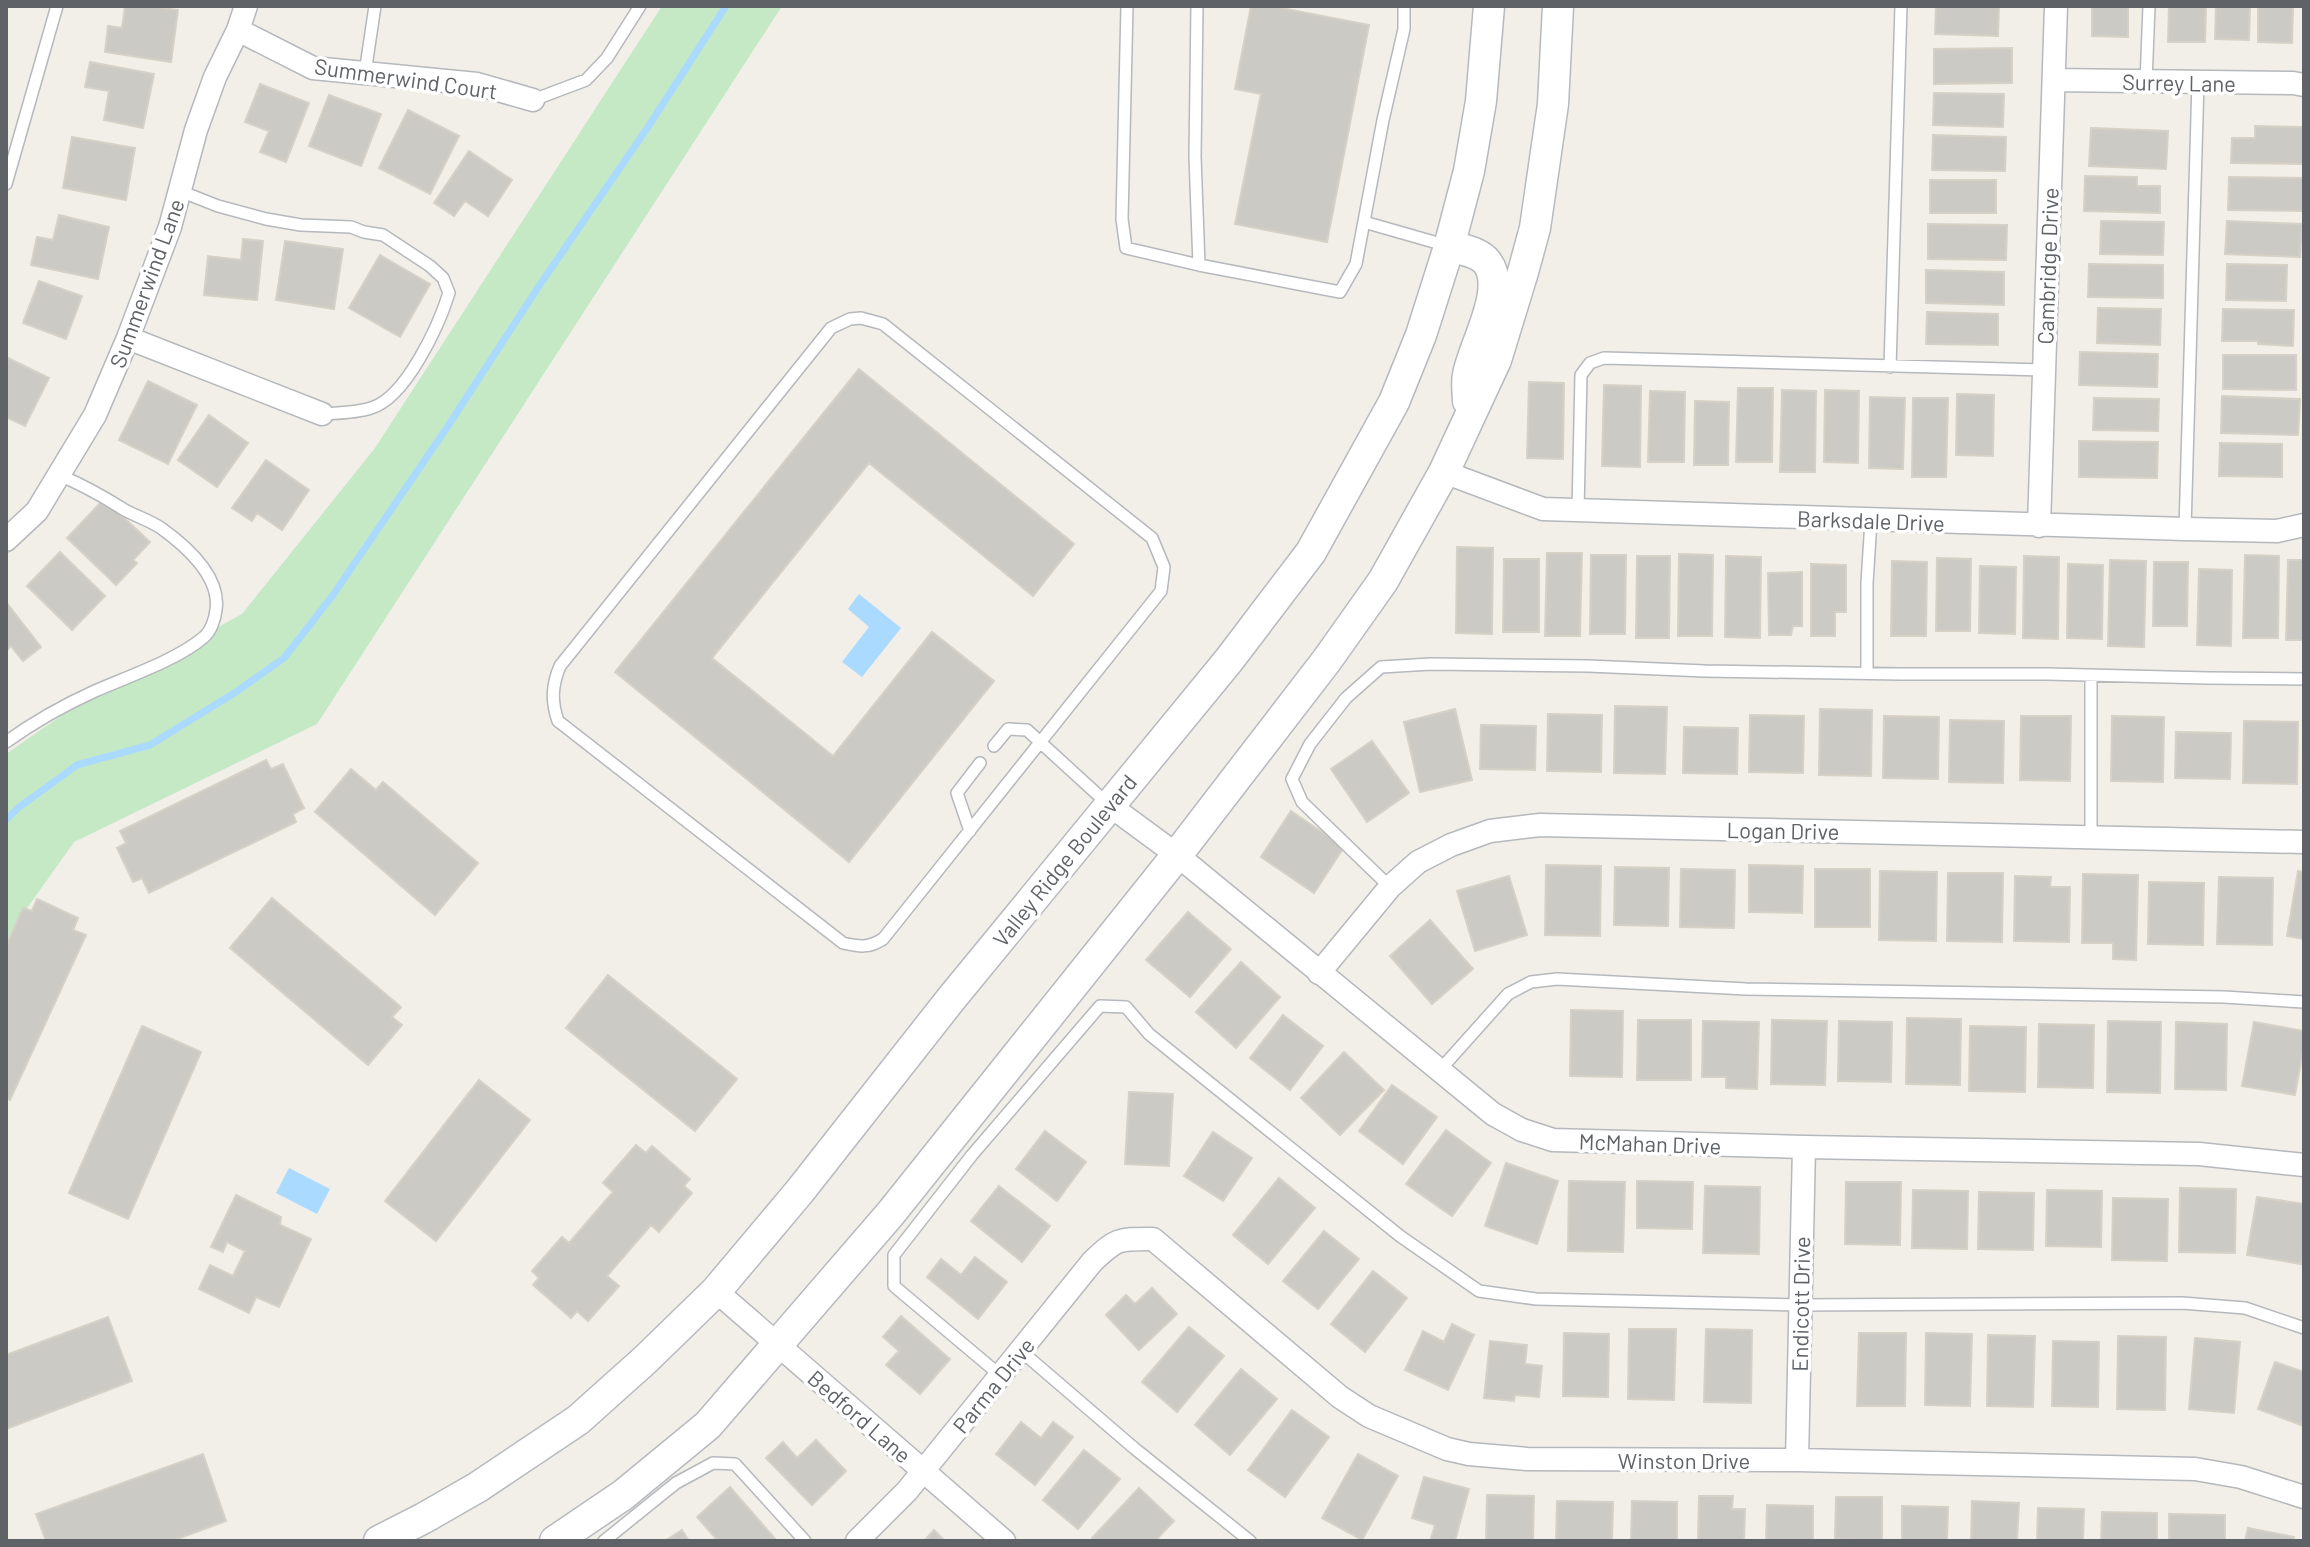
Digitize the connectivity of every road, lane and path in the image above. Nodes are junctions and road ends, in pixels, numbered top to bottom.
1 (57, 6) edge
2 (246, 6) edge
3 (375, 6) edge
4 (640, 6) edge
5 (1127, 6) edge
6 (1197, 6) edge
7 (1404, 6) edge
8 (1489, 6) edge
9 (1558, 6) edge
10 (1901, 6) edge
11 (2056, 6) edge
12 (2149, 6) edge
13 (238, 30) junction
14 (365, 73) junction
15 (2054, 80) junction
16 (2146, 82) junction
17 (2198, 82) junction
18 (2304, 85) edge
19 (533, 100) joint
20 (6, 184) edge
21 (180, 191) junction
22 (1364, 222) junction
23 (1449, 247) junction
24 (1199, 265) junction
25 (128, 338) junction
26 (1890, 367) junction
27 (2044, 370) junction
28 (322, 414) joint
29 (1469, 419) junction
30 (1444, 472) junction
31 (59, 475) junction
32 (1578, 510) junction
33 (1871, 521) junction
34 (2304, 525) edge
35 (2039, 526) junction
36 (2185, 529) junction
37 (6, 540) edge
38 (1867, 673) junction
39 (2091, 675) junction
40 (2304, 679) edge
41 (6, 742) edge
42 (1041, 742) junction
43 (994, 746) dead end
44 (980, 763) dead end
45 (1109, 805) junction
46 (970, 831) junction
47 (2091, 837) junction
48 (2304, 842) edge
49 (1177, 855) junction
50 (1390, 887) junction
51 (1319, 973) junction
52 (2304, 1002) edge
53 (1439, 1071) junction
54 (1804, 1147) junction
55 (2304, 1165) edge
56 (1132, 1239) joint
57 (716, 1291) junction
58 (1800, 1305) junction
59 (2304, 1328) edge
60 (778, 1345) junction
61 (1021, 1351) junction
62 (1001, 1376) junction
63 (1797, 1460) junction
64 (924, 1471) junction
65 (2304, 1497) edge
66 (379, 1541) edge
67 (555, 1541) edge
68 (604, 1541) edge
69 (805, 1541) edge
70 (857, 1541) edge
71 (1004, 1541) edge
72 (1250, 1541) edge

1 - 20 lane
2 - 13 street, Summerwind Lane
3 - 14 lane
4 - 19 lane
5 - 24 lane
6 - 24 lane
7 - 22 lane
8 - 23 main road, Valley Ridge Boulevard
9 - 29 main road
10 - 26 lane
11 - 15 street, Cambridge Drive
12 - 16 lane
13 - 14 street, Summerwind Court
13 - 21 street, Summerwind Lane
14 - 19 street, Summerwind Court
15 - 16 street, Surrey Lane
15 - 27 street, Cambridge Drive
16 - 17 street, Surrey Lane
17 - 18 street, Surrey Lane
17 - 36 lane
21 - 25 street, Summerwind Lane
21 - 28 lane
22 - 23 lane
22 - 24 lane
23 - 29 main road
23 - 45 main road, Valley Ridge Boulevard
25 - 28 street
25 - 31 street, Summerwind Lane
26 - 27 lane
26 - 32 lane
27 - 35 street, Cambridge Drive
29 - 30 main road
30 - 32 street, Barksdale Drive
30 - 49 main road
31 - 37 street, Summerwind Lane
31 - 41 lane
32 - 33 street, Barksdale Drive
33 - 35 street, Barksdale Drive
33 - 38 lane
34 - 36 street, Barksdale Drive
35 - 36 street, Barksdale Drive
38 - 39 lane
38 - 50 lane
39 - 40 lane
39 - 47 lane
42 - 43 lane
42 - 45 lane
42 - 46 lane
42 - 46 lane
44 - 46 lane
45 - 49 street, McMahan Drive
45 - 57 main road, Valley Ridge Boulevard
47 - 48 street, Logan Drive
47 - 50 street, Logan Drive
49 - 51 street, McMahan Drive
49 - 60 main road
50 - 51 street, Logan Drive
51 - 53 street, McMahan Drive
52 - 53 lane
53 - 54 street, McMahan Drive
54 - 55 street, McMahan Drive
54 - 58 street, Endicott Drive
56 - 61 street, Parma Drive
56 - 63 street, Winston Drive
57 - 60 street, Bedford Lane
57 - 66 main road, Valley Ridge Boulevard
58 - 59 lane
58 - 62 lane
58 - 63 street, Endicott Drive
60 - 64 street, Bedford Lane
60 - 67 main road
61 - 62 street, Parma Drive
61 - 72 lane
62 - 64 street, Parma Drive
63 - 65 street, Winston Drive
64 - 70 street, Parma Drive
64 - 71 street, Bedford Lane
68 - 69 lane

